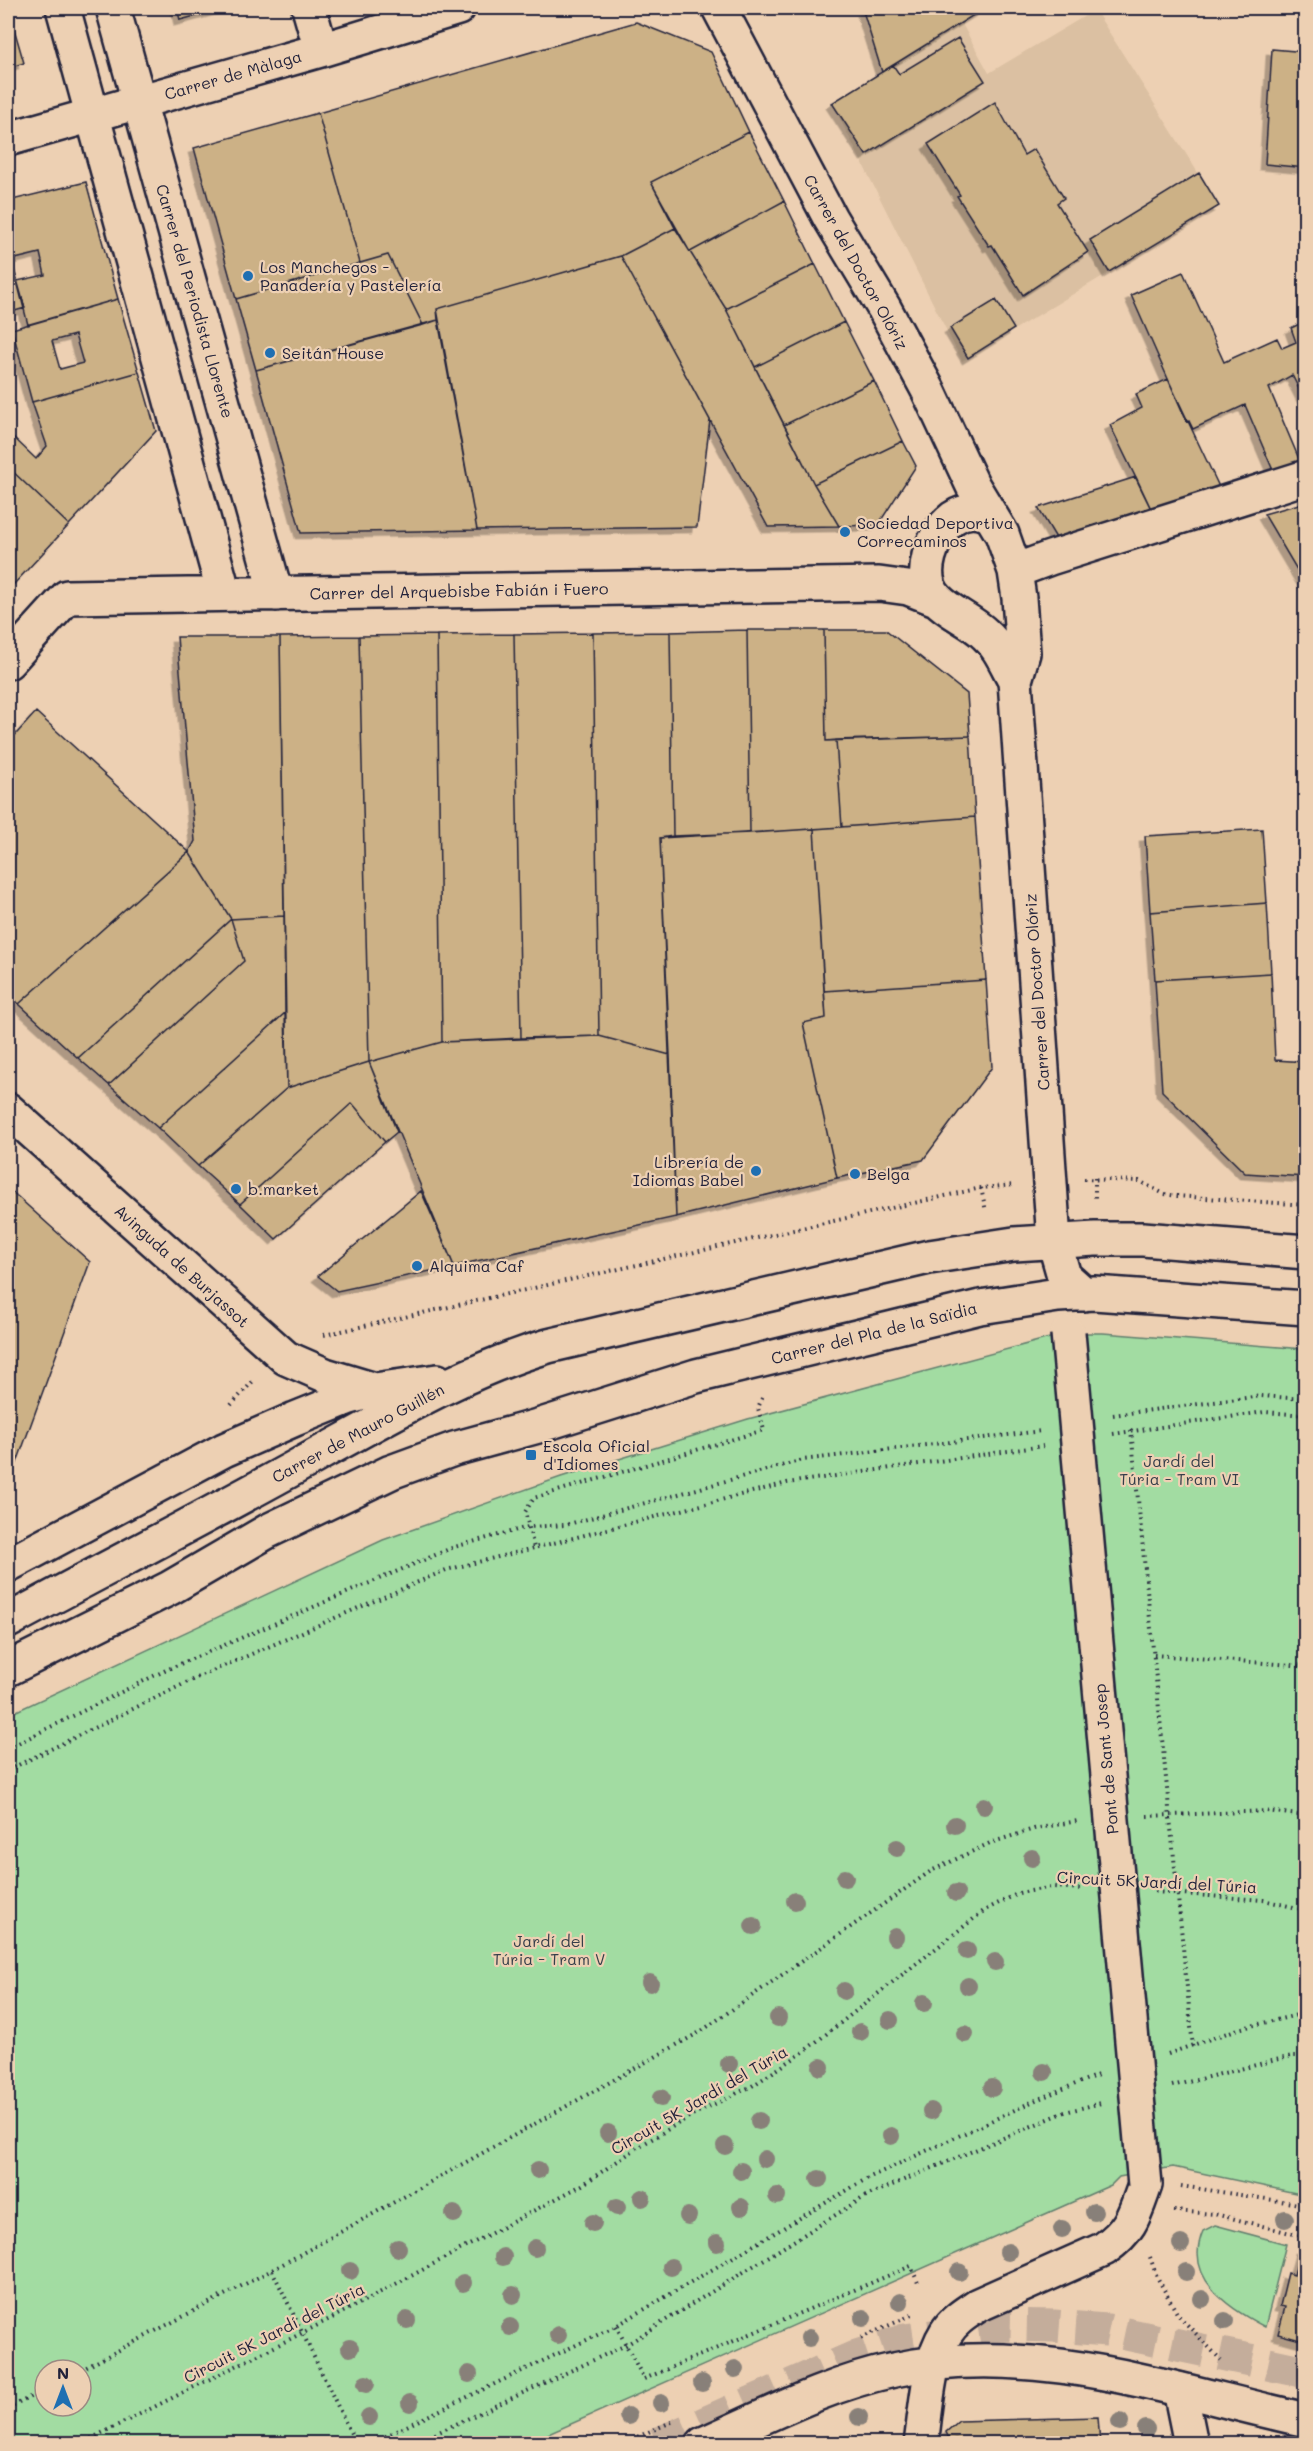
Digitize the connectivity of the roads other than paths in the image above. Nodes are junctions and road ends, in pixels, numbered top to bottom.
1 (63, 8) edge
2 (113, 8) edge
3 (309, 8) edge
4 (458, 8) edge
5 (719, 8) edge
6 (321, 50) junction
7 (140, 101) junction
8 (93, 115) junction
9 (8, 139) edge
10 (1305, 477) edge
11 (991, 516) junction
12 (1017, 585) junction
13 (224, 594) junction
14 (276, 594) junction
15 (948, 607) junction
16 (8, 662) edge
17 (1015, 680) junction
18 (8, 1110) edge
19 (1054, 1241) junction
20 (1305, 1252) edge
21 (1084, 1294) junction
22 (1305, 1308) edge
23 (1068, 1333) dead end
24 (463, 1378) junction
25 (375, 1390) junction
26 (8, 1565) edge
27 (8, 1621) edge
28 (8, 1669) edge
29 (934, 2363) junction
30 (1180, 2390) junction
31 (1305, 2420) edge
32 (703, 2444) edge
33 (921, 2444) edge
34 (1191, 2444) edge

1 - 8 street
2 - 7 street, Carrer del Periodista Llorente
3 - 6 street
4 - 6 street, Carrer de Màlaga
5 - 11 street, Carrer del Doctor Olóriz
6 - 7 street, Carrer de Màlaga
7 - 8 street, Carrer de Màlaga
7 - 14 street, Carrer del Periodista Llorente
8 - 9 street, Carrer de Màlaga
8 - 13 street
10 - 12 street
11 - 12 street, Carrer del Doctor Olóriz
11 - 15 street
12 - 15 street
12 - 17 street, Carrer del Doctor Olóriz
13 - 14 street, Carrer del Arquebisbe Fabián i Fuero
13 - 16 street, Carrer del Arquebisbe Fabián i Fuero
14 - 15 street, Carrer del Arquebisbe Fabián i Fuero
15 - 17 street, Carrer del Doctor Olóriz
17 - 19 street, Carrer del Doctor Olóriz
18 - 25 street, Avinguda de Burjassot
19 - 20 street
19 - 21 street, Carrer del Doctor Olóriz
19 - 24 street
21 - 22 street, Carrer del Pla de la Saïdia
21 - 28 street, Carrer del Pla de la Saïdia
23 - 29 street, Pont de Sant Josep, bridge
24 - 25 street, Carrer de Mauro Guillén
24 - 27 street, Carrer de Mauro Guillén
25 - 26 street, Carrer de Mauro Guillén
29 - 30 street
29 - 32 street
29 - 33 street
30 - 31 street
30 - 34 street

